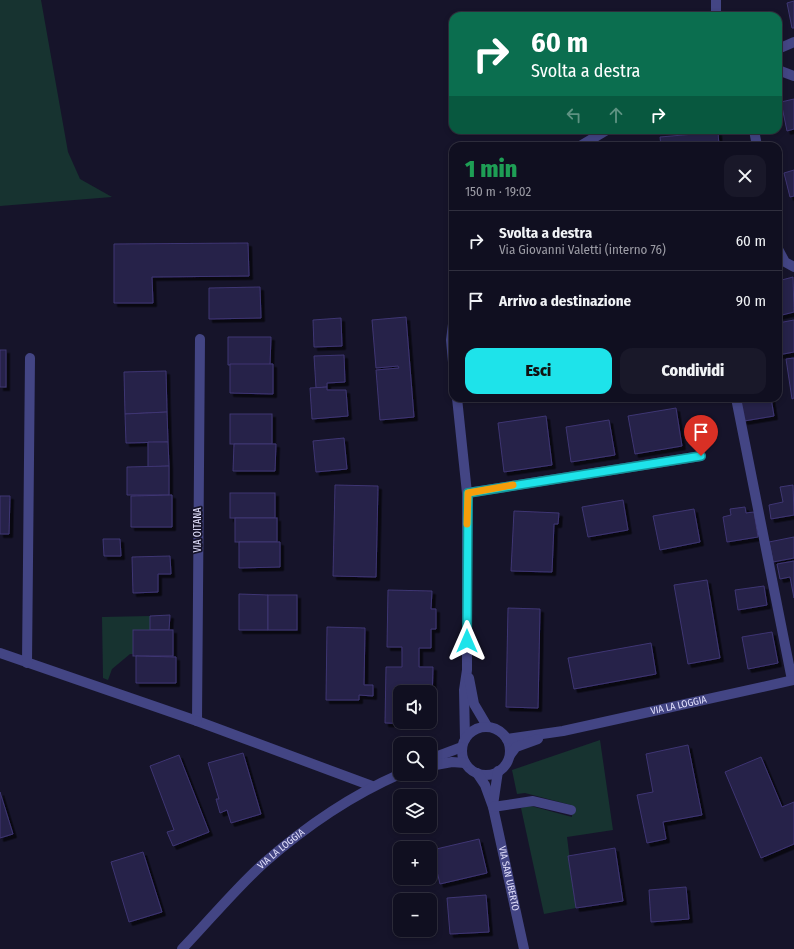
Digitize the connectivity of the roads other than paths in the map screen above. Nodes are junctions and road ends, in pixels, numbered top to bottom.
1 (716, 0) edge
2 (716, 12) edge
3 (794, 42) edge
4 (782, 47) edge
5 (782, 72) edge
6 (794, 76) edge
7 (600, 134) edge
8 (587, 142) edge
9 (782, 256) edge
10 (794, 267) edge
11 (200, 339) dead end
12 (30, 358) dead end
13 (457, 402) edge
14 (737, 402) edge
15 (701, 456) dead end
16 (468, 493) junction
17 (0, 653) edge
18 (27, 663) junction
19 (467, 670) junction
20 (793, 680) edge
21 (197, 720) junction
22 (487, 726) junction
23 (563, 731) junction
24 (507, 738) junction
25 (463, 743) junction
26 (510, 755) junction
27 (437, 756) edge
28 (465, 763) junction
29 (437, 765) edge
30 (498, 771) junction
31 (478, 773) junction
32 (393, 777) edge
33 (372, 786) junction
34 (493, 807) junction
35 (571, 810) dead end
36 (182, 949) edge
37 (524, 949) edge

1 - 2 street
3 - 4 street
5 - 6 street
7 - 8 street
9 - 10 street
11 - 21 street, VIA OITANA
12 - 18 street
13 - 16 street
14 - 20 street
15 - 16 street
16 - 19 street
17 - 18 street
18 - 21 street
19 - 22 street
19 - 25 street
20 - 23 street, VIA LA LOGGIA
21 - 33 street
22 - 24 street
22 - 25 street
23 - 24 street, VIA LA LOGGIA
23 - 26 street, VIA LA LOGGIA
24 - 26 street
25 - 27 street
25 - 28 street
26 - 30 street, VIA LA LOGGIA
28 - 29 street
28 - 31 street
30 - 31 street
30 - 34 street, VIA SAN UBERTO
31 - 34 street, VIA SAN UBERTO
32 - 33 street, VIA LA LOGGIA
33 - 36 street, VIA LA LOGGIA
34 - 35 street
34 - 37 street, VIA SAN UBERTO

